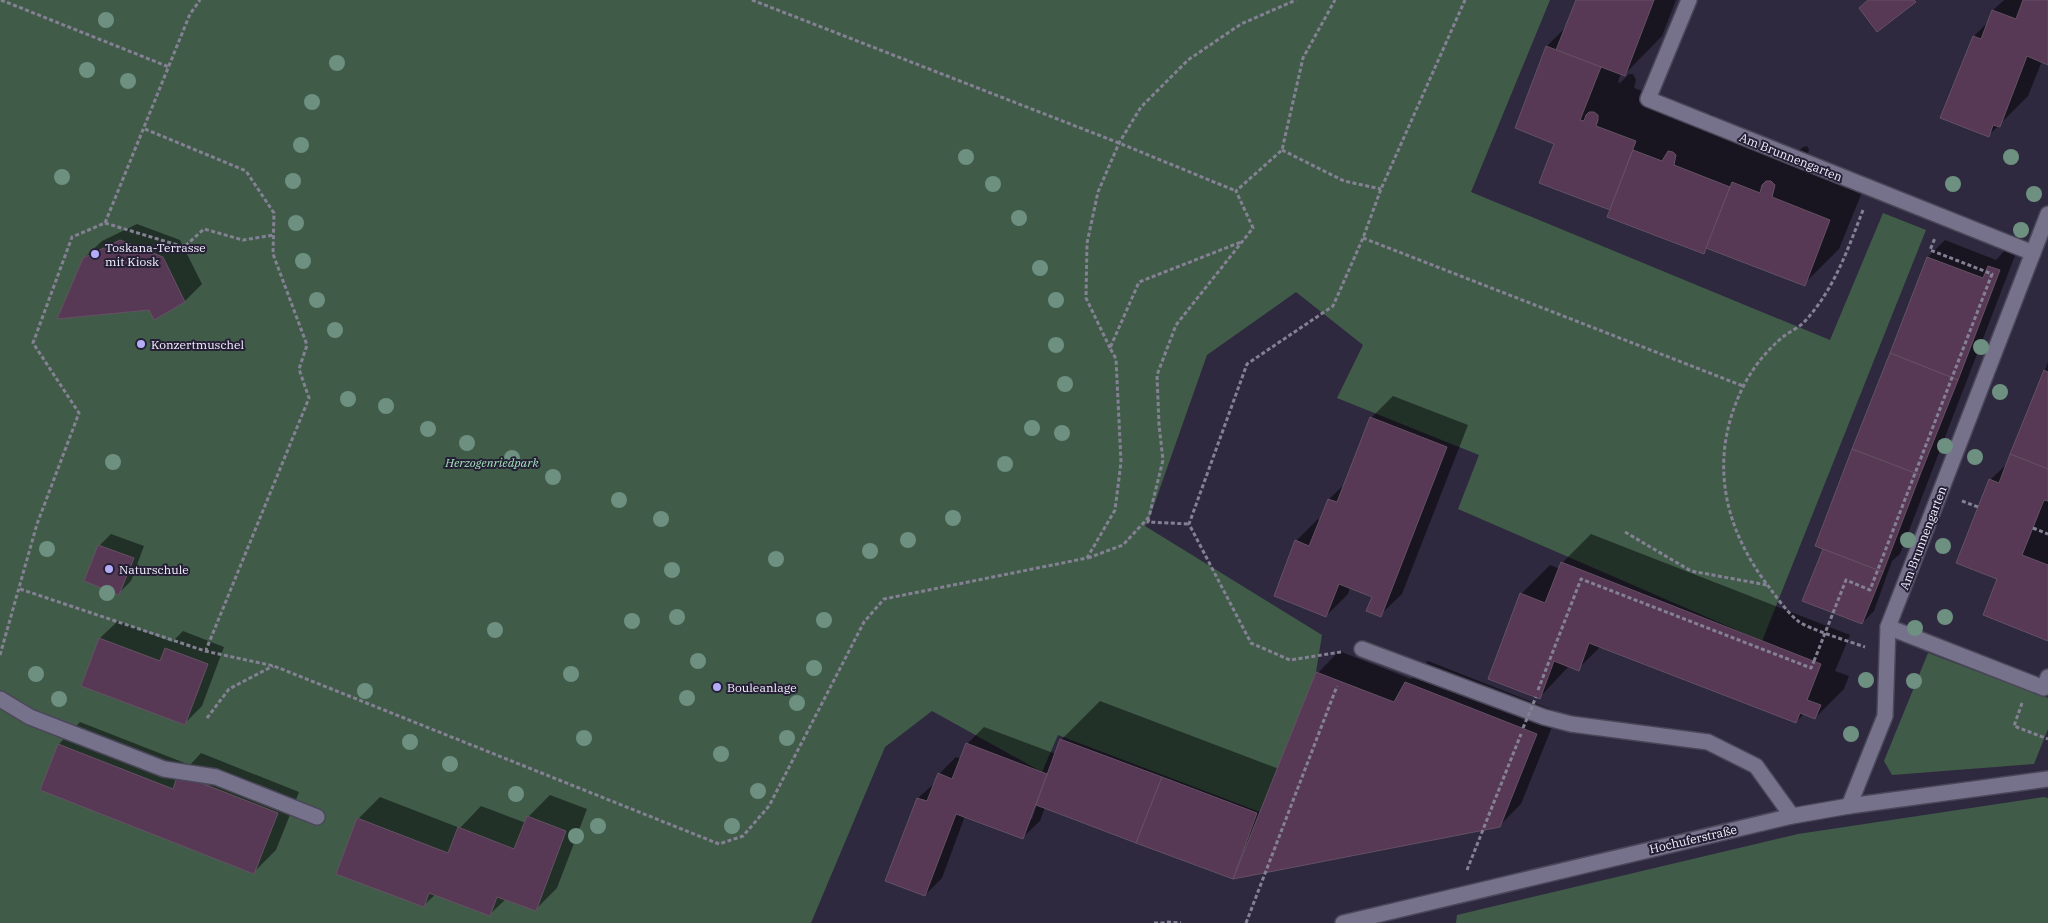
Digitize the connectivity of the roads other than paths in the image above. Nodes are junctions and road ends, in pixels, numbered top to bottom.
1 (1689, 0) edge
2 (2048, 214) edge
3 (2033, 252) junction
4 (1888, 627) junction
5 (1362, 649) road end
6 (2048, 677) edge
7 (0, 699) edge
8 (2048, 779) edge
9 (1849, 806) junction
10 (1792, 816) junction
11 (317, 817) dead end
12 (1343, 923) edge

1 - 3 street, Am Brunnengarten
2 - 3 street, Am Brunnengarten
3 - 4 street, Am Brunnengarten
4 - 6 street
4 - 9 street, Am Brunnengarten
5 - 10 street
7 - 11 street
8 - 9 street, Hochuferstraße
9 - 10 street, Hochuferstraße
10 - 12 street, Hochuferstraße

